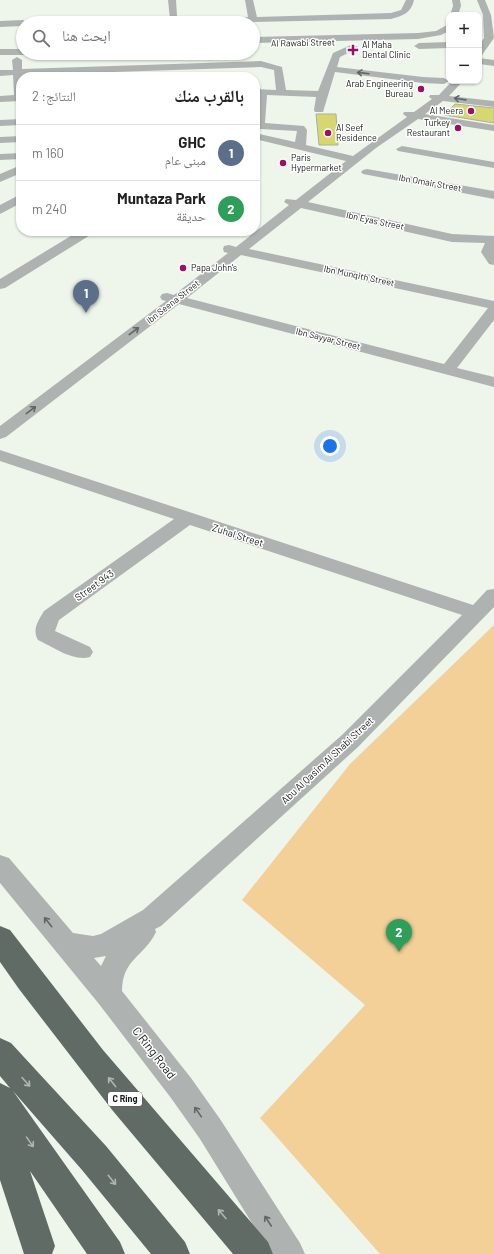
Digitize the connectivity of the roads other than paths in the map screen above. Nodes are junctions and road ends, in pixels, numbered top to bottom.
1 (172, 0) edge
2 (249, 0) edge
3 (410, 0) edge
4 (456, 0) edge
5 (483, 4) edge
6 (494, 9) edge
7 (455, 12) edge
8 (173, 16) edge
9 (252, 16) edge
10 (260, 19) edge
11 (491, 22) edge
12 (16, 23) edge
13 (0, 24) edge
14 (446, 33) edge
15 (446, 34) edge
16 (353, 36) junction
17 (260, 40) edge
18 (386, 41) junction
19 (431, 42) junction
20 (487, 42) edge
21 (260, 44) edge
22 (446, 44) edge
23 (446, 44) edge
24 (373, 46) junction
25 (0, 47) edge
26 (16, 47) edge
27 (353, 47) junction
28 (260, 48) edge
29 (326, 49) dead end
30 (446, 49) edge
31 (0, 52) edge
32 (16, 55) edge
33 (336, 55) junction
34 (19, 60) edge
35 (482, 61) edge
36 (494, 63) edge
37 (332, 69) junction
38 (16, 72) edge
39 (17, 72) joint
40 (0, 73) edge
41 (446, 77) edge
42 (455, 84) edge
43 (260, 92) edge
44 (281, 92) junction
45 (322, 94) junction
46 (426, 97) junction
47 (442, 97) junction
48 (16, 98) edge
49 (0, 99) edge
50 (494, 104) edge
51 (319, 110) dead end
52 (409, 114) junction
53 (16, 122) edge
54 (0, 123) edge
55 (494, 128) edge
56 (260, 130) edge
57 (260, 131) edge
58 (16, 139) edge
59 (0, 140) edge
60 (300, 146) junction
61 (402, 149) dead end
62 (16, 156) edge
63 (0, 157) edge
64 (350, 159) junction
65 (494, 165) edge
66 (16, 171) edge
67 (367, 172) dead end
68 (0, 179) edge
69 (494, 195) edge
70 (16, 201) edge
71 (292, 203) junction
72 (0, 210) edge
73 (260, 222) edge
74 (260, 228) edge
75 (80, 236) edge
76 (243, 236) edge
77 (249, 236) edge
78 (493, 249) edge
79 (231, 250) junction
80 (0, 285) edge
81 (169, 298) junction
82 (494, 304) edge
83 (494, 310) edge
84 (448, 370) junction
85 (494, 382) edge
86 (6, 419) edge
87 (0, 434) edge
88 (0, 455) edge
89 (188, 518) junction
90 (494, 594) edge
91 (476, 612) junction
92 (83, 652) dead end
93 (0, 865) edge
94 (152, 918) junction
95 (0, 939) edge
96 (65, 944) junction
97 (0, 952) edge
98 (37, 990) junction
99 (108, 995) junction
100 (0, 1053) edge
101 (0, 1099) edge
102 (0, 1128) edge
103 (0, 1181) edge
104 (41, 1250) edge
105 (108, 1254) edge
106 (173, 1254) edge
107 (256, 1254) edge
108 (289, 1254) edge

1 - 8 street
2 - 9 street
3 - 10 street
4 - 7 street
5 - 6 street
5 - 11 street
11 - 20 street
12 - 13 street
14 - 16 street, Al Rawabi Street
15 - 19 street, Al Rawabi Street
16 - 17 street, Al Rawabi Street
16 - 18 street
18 - 19 street, Al Rawabi Street
18 - 21 street, Al Rawabi Street
19 - 22 street, Al Rawabi Street
19 - 24 street, Al Rawabi Street
19 - 30 street
23 - 24 street
24 - 27 street, Al Rawabi Street
25 - 26 street
27 - 28 street, Al Rawabi Street
27 - 33 street
29 - 33 street
31 - 32 street
33 - 37 street
34 - 39 street
35 - 36 street
41 -> 37 street
37 - 45 street
38 - 40 street
39 - 44 street
41 - 46 street, Ibn Seena Street
42 - 47 street, Ibn Seena Street
43 - 44 street
44 - 45 street
45 - 51 street
46 - 47 street
46 - 52 street, Ibn Seena Street
50 -> 47 street
47 - 52 street, Ibn Seena Street
48 - 49 street
52 - 55 street
52 - 64 street, Ibn Seena Street
53 - 54 street
56 - 60 street
57 - 60 street
58 - 59 street
60 - 64 street
61 - 65 street
62 - 63 street
64 - 71 street, Ibn Seena Street
66 - 68 street
67 - 69 street, Ibn Omair Street
70 - 72 street
71 - 73 street, Ibn Seena Street
71 - 74 street, Ibn Seena Street
71 - 78 street, Ibn Eyas Street
75 - 80 street
76 - 79 street, Ibn Seena Street
77 - 79 street, Ibn Seena Street
79 - 81 street, Ibn Seena Street
79 - 82 street, Ibn Munqith Street
81 - 84 street, Ibn Sayyar Street
81 - 86 street, Ibn Seena Street
83 - 84 street
84 - 85 street, Ibn Sayyar Street
86 - 87 street, Ibn Seena Street
88 - 89 street, Zuhal Street
89 - 91 street, Zuhal Street
89 - 92 street, Street 943
90 - 91 street, Abu Al Qasim Al Shabi Street
91 - 94 street, Abu Al Qasim Al Shabi Street
96 -> 93 street, C Ring Road
94 - 96 street
94 - 99 street
95 - 98 highway, C Ring
96 - 99 street, C Ring Road
97 - 98 highway
107 -> 98 highway, C Ring
108 -> 99 street, C Ring Road
100 -> 106 highway
101 -> 105 highway
102 - 104 highway
103 - 104 street

